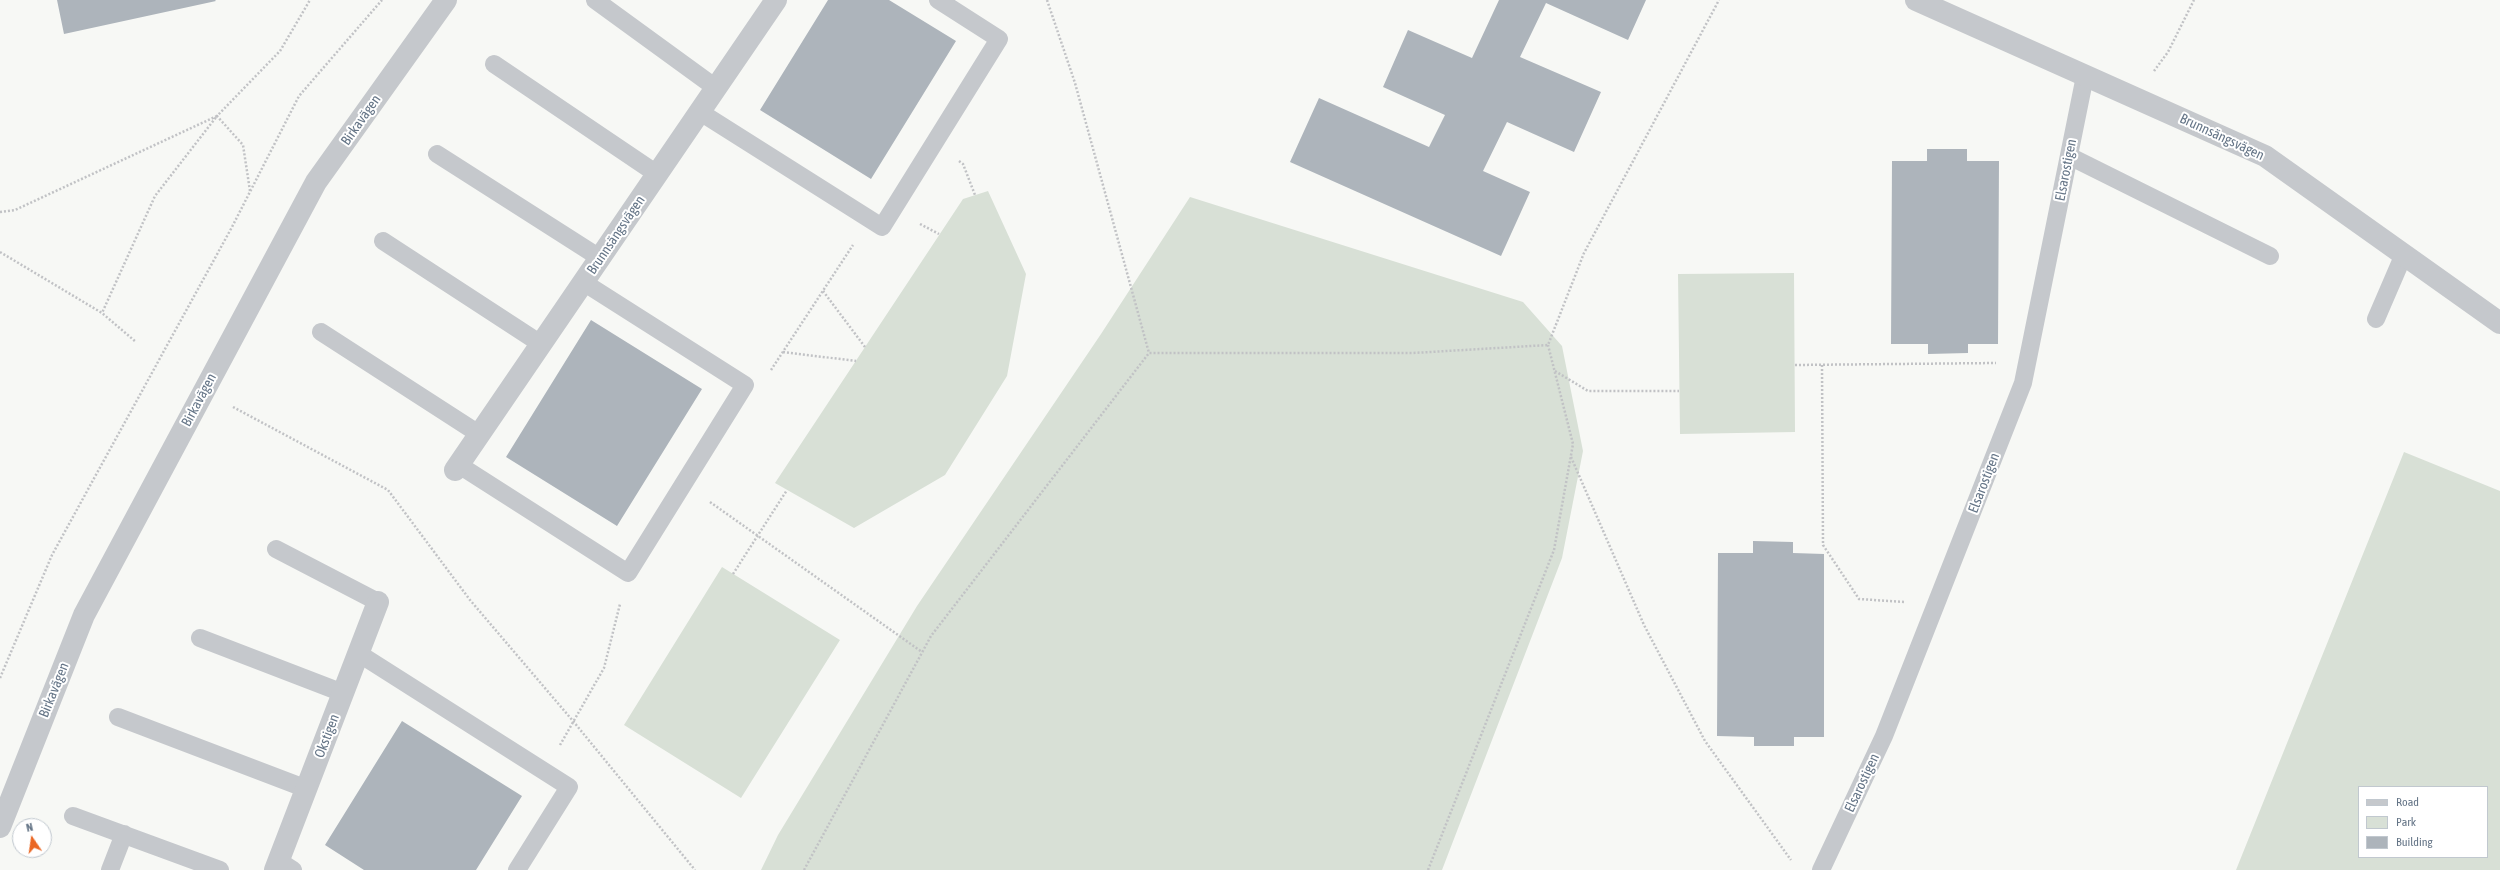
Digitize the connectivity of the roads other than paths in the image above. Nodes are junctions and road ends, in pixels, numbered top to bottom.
1 (446, 0) edge
2 (595, 0) edge
3 (775, 0) edge
4 (938, 0) edge
5 (1916, 0) edge
6 (494, 64) dead end
7 (2085, 76) junction
8 (716, 88) junction
9 (700, 112) junction
10 (437, 154) dead end
11 (2069, 156) junction
12 (657, 174) junction
13 (383, 241) dead end
14 (2404, 254) junction
15 (2270, 256) dead end
16 (600, 258) junction
17 (583, 282) junction
18 (2376, 319) dead end
19 (2500, 323) edge
20 (321, 332) dead end
21 (541, 344) junction
22 (479, 434) junction
23 (457, 467) joint
24 (276, 549) dead end
25 (378, 602) joint
26 (200, 638) dead end
27 (358, 653) junction
28 (343, 693) junction
29 (118, 718) dead end
30 (307, 789) junction
31 (73, 816) dead end
32 (0, 826) edge
33 (124, 834) junction
34 (282, 867) edge
35 (110, 870) edge
36 (220, 870) edge
37 (517, 870) edge
38 (1821, 870) edge

1 - 32 street, Birkavägen
2 - 8 lane
3 - 8 street, Brunnsängsvägen
4 - 9 lane
5 - 7 street, Brunnsängsvägen
6 - 12 lane
7 - 11 lane, Elsarostigen
7 - 14 street, Brunnsängsvägen
8 - 9 street, Brunnsängsvägen
9 - 12 street, Brunnsängsvägen
10 - 16 lane
11 - 15 lane
11 - 38 lane, Elsarostigen
12 - 16 street, Brunnsängsvägen
13 - 21 lane
14 - 18 lane
14 - 19 street, Brunnsängsvägen
16 - 17 street, Brunnsängsvägen
17 - 21 street, Brunnsängsvägen
17 - 23 lane
20 - 22 lane
21 - 22 street, Brunnsängsvägen
22 - 23 street, Brunnsängsvägen
24 - 25 lane
25 - 27 street, Okstigen
26 - 28 lane
27 - 28 street, Okstigen
27 - 37 lane
28 - 30 street, Okstigen
29 - 30 lane
30 - 34 street, Okstigen
31 - 33 lane
33 - 35 lane
33 - 36 lane

